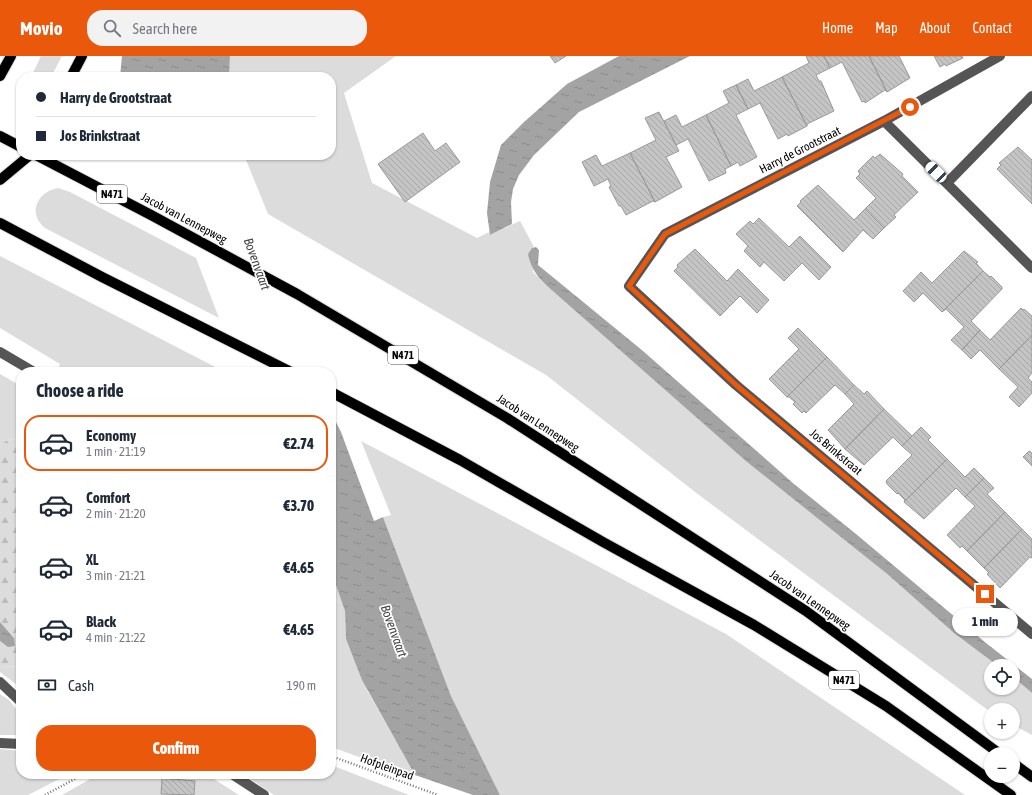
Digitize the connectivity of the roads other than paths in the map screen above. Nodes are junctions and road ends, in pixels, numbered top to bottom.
1 (11, 56) edge
2 (82, 56) edge
3 (1000, 56) edge
4 (74, 72) edge
5 (0, 76) edge
6 (1032, 96) edge
7 (884, 121) junction
8 (0, 136) edge
9 (16, 144) edge
10 (24, 160) edge
11 (46, 160) edge
12 (0, 180) edge
13 (947, 183) junction
14 (0, 223) edge
15 (1032, 268) edge
16 (629, 286) joint
17 (0, 352) edge
18 (26, 367) edge
19 (281, 367) edge
20 (336, 394) edge
21 (1032, 634) edge
22 (0, 682) edge
23 (16, 697) edge
24 (0, 743) edge
25 (16, 744) edge
26 (990, 747) edge
27 (1020, 768) edge
28 (1032, 777) edge
29 (240, 779) edge
30 (264, 795) edge
31 (1011, 795) edge

1 - 5 main road
2 - 4 main road
3 - 7 street, Harry de Grootstraat
6 - 13 street
7 - 13 street
7 - 16 street, Harry de Grootstraat
8 - 9 main road
10 - 12 main road
11 - 26 main road, Jacob van Lennepweg / N471
13 - 15 street
14 - 19 main road
16 - 21 street, Jos Brinkstraat
17 - 18 street
20 - 31 main road, N471
22 - 23 street
24 - 25 street
27 - 28 main road
29 - 30 street

